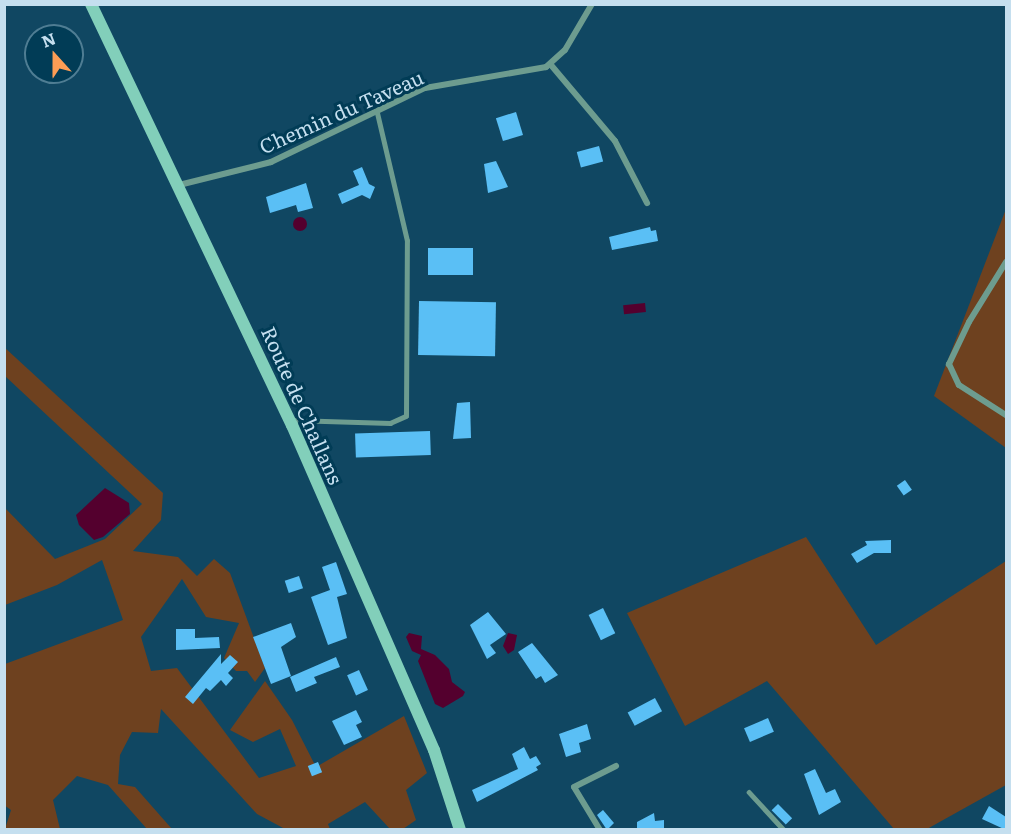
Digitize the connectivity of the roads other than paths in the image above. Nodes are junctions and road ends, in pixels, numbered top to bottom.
1 (91, 4) edge
2 (592, 4) edge
3 (551, 65) junction
4 (377, 113) junction
5 (179, 185) junction
6 (647, 203) dead end
7 (1006, 262) edge
8 (1006, 415) edge
9 (289, 420) junction
10 (616, 766) dead end
11 (749, 792) dead end
12 (460, 830) edge
13 (600, 830) edge
14 (784, 830) edge

1 - 5 main road, Route de Challans
2 - 3 street
3 - 4 street, Chemin du Taveau
3 - 6 street
4 - 5 street, Chemin du Taveau
4 - 9 lane
5 - 9 main road, Route de Challans
7 - 8 street
9 - 12 main road, Route de Challans
10 - 13 street
11 - 14 lane

